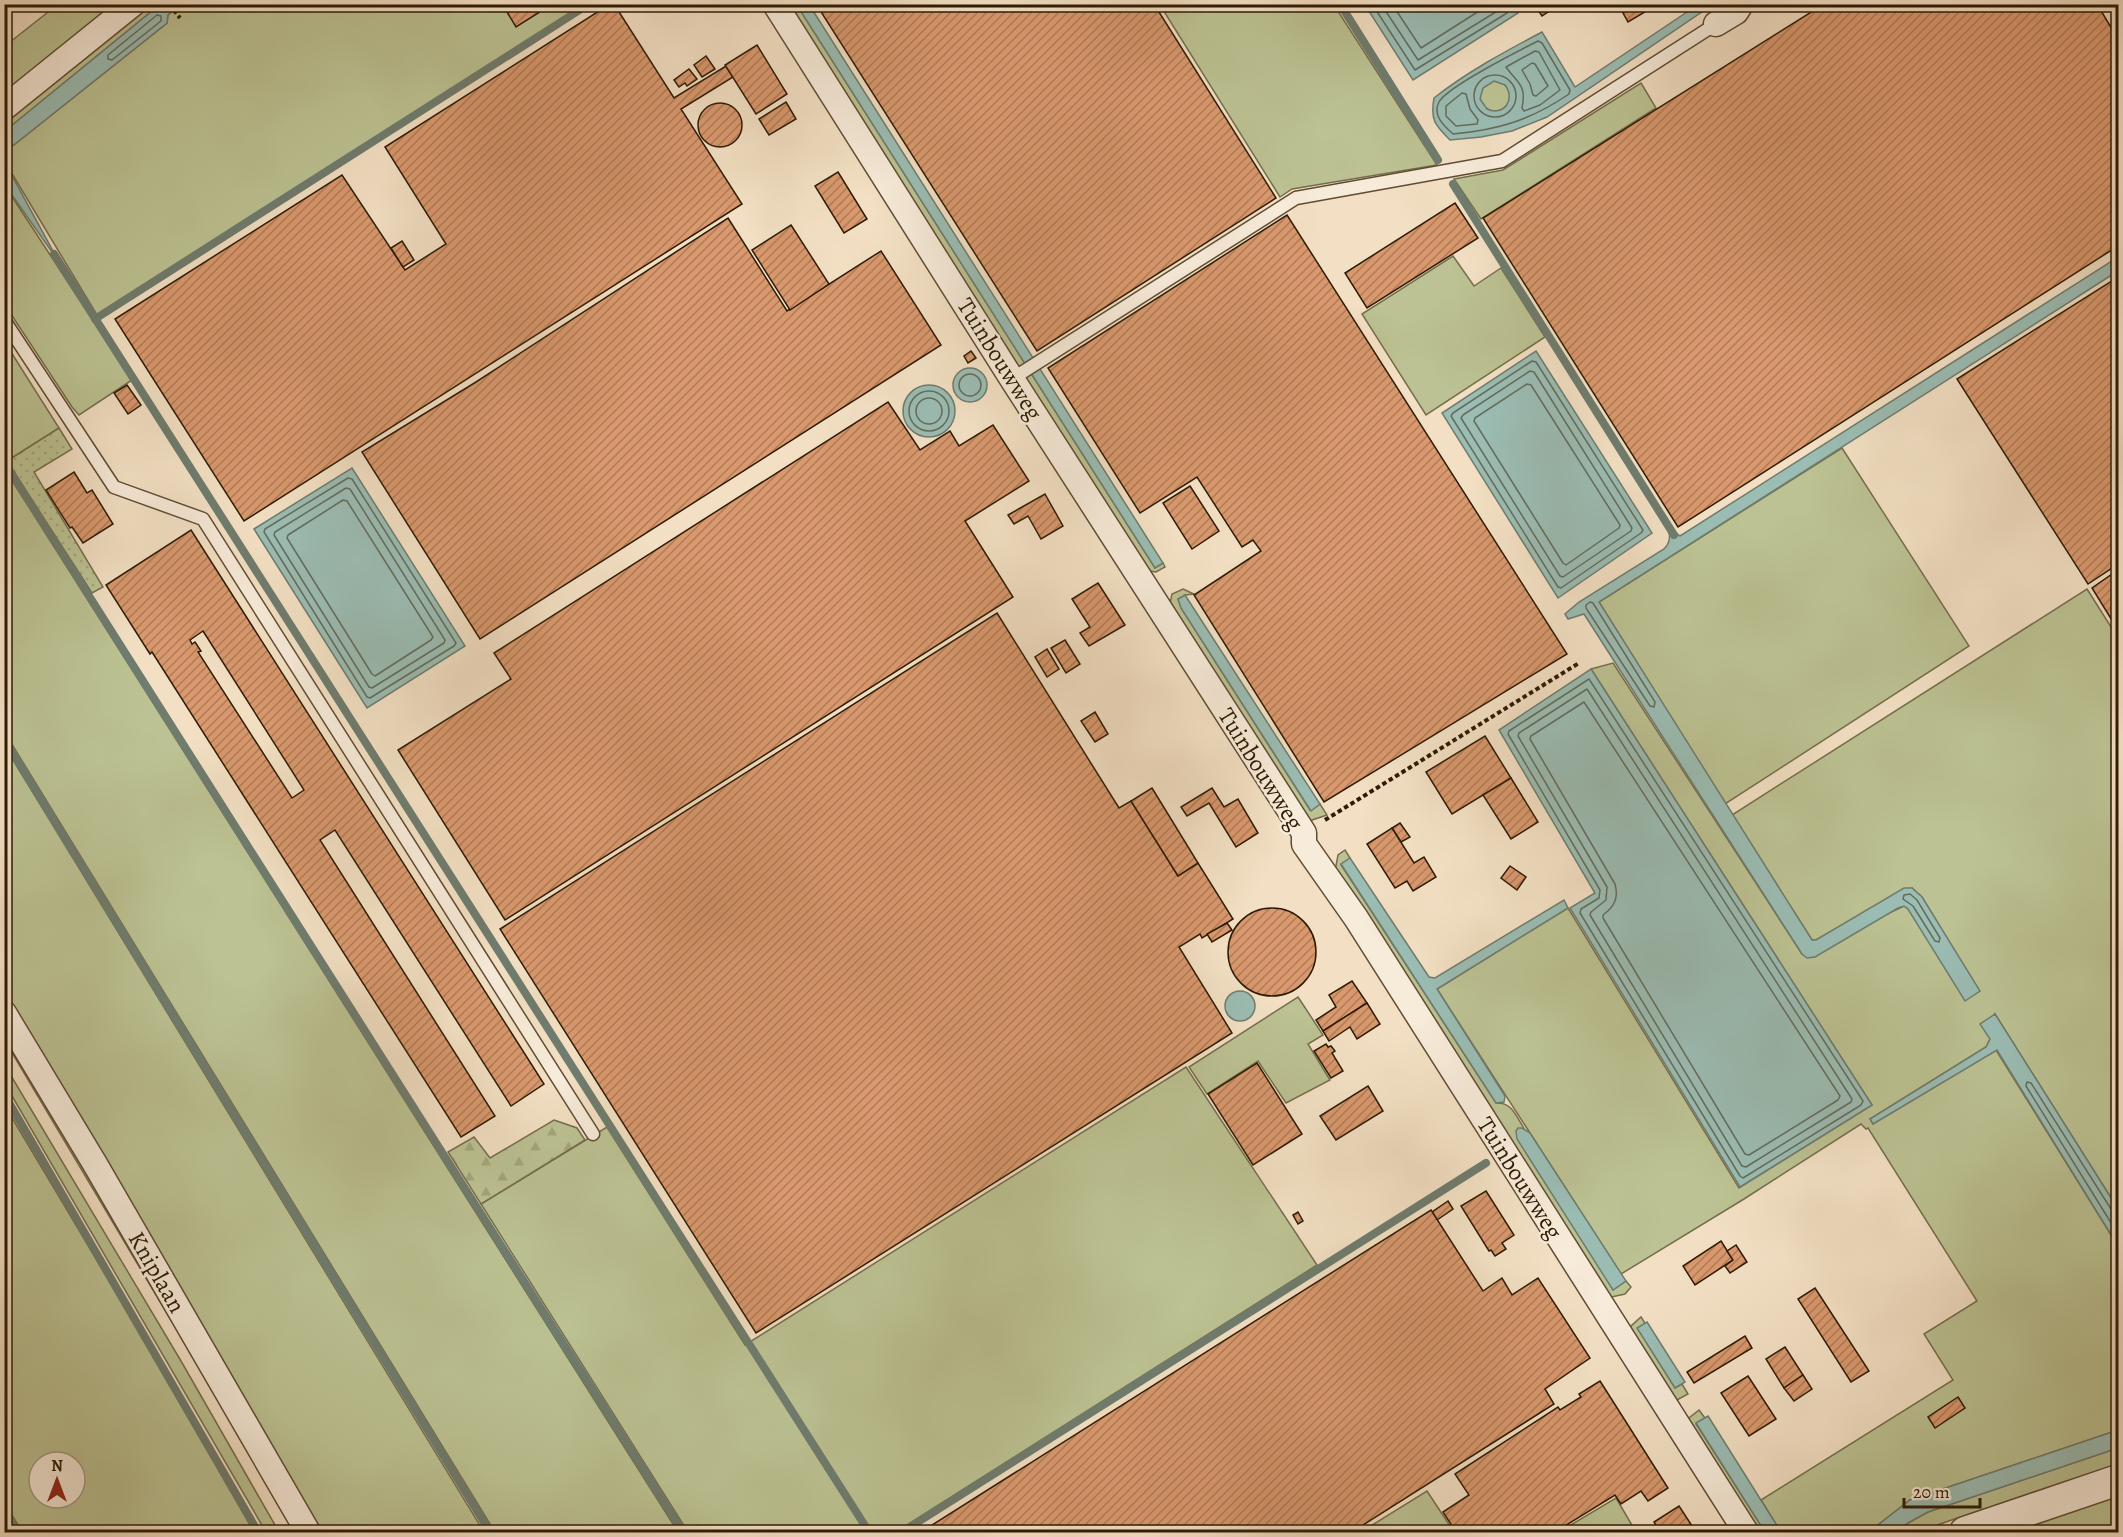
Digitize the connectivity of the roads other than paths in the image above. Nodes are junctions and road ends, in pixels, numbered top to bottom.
1 (133, 4) edge
2 (775, 4) edge
3 (1741, 4) edge
4 (1716, 24) joint
5 (4, 108) edge
6 (4, 320) edge
7 (1019, 375) junction
8 (4, 1013) edge
9 (593, 1134) dead end
10 (2118, 1480) edge
11 (308, 1533) edge
12 (1746, 1533) edge
13 (1965, 1533) edge

1 - 5 street
2 - 7 street, Tuinbouwweg
3 - 4 street
4 - 7 lane
6 - 9 lane
7 - 12 street, Tuinbouwweg
8 - 11 street, Kniplaan
10 - 13 street

